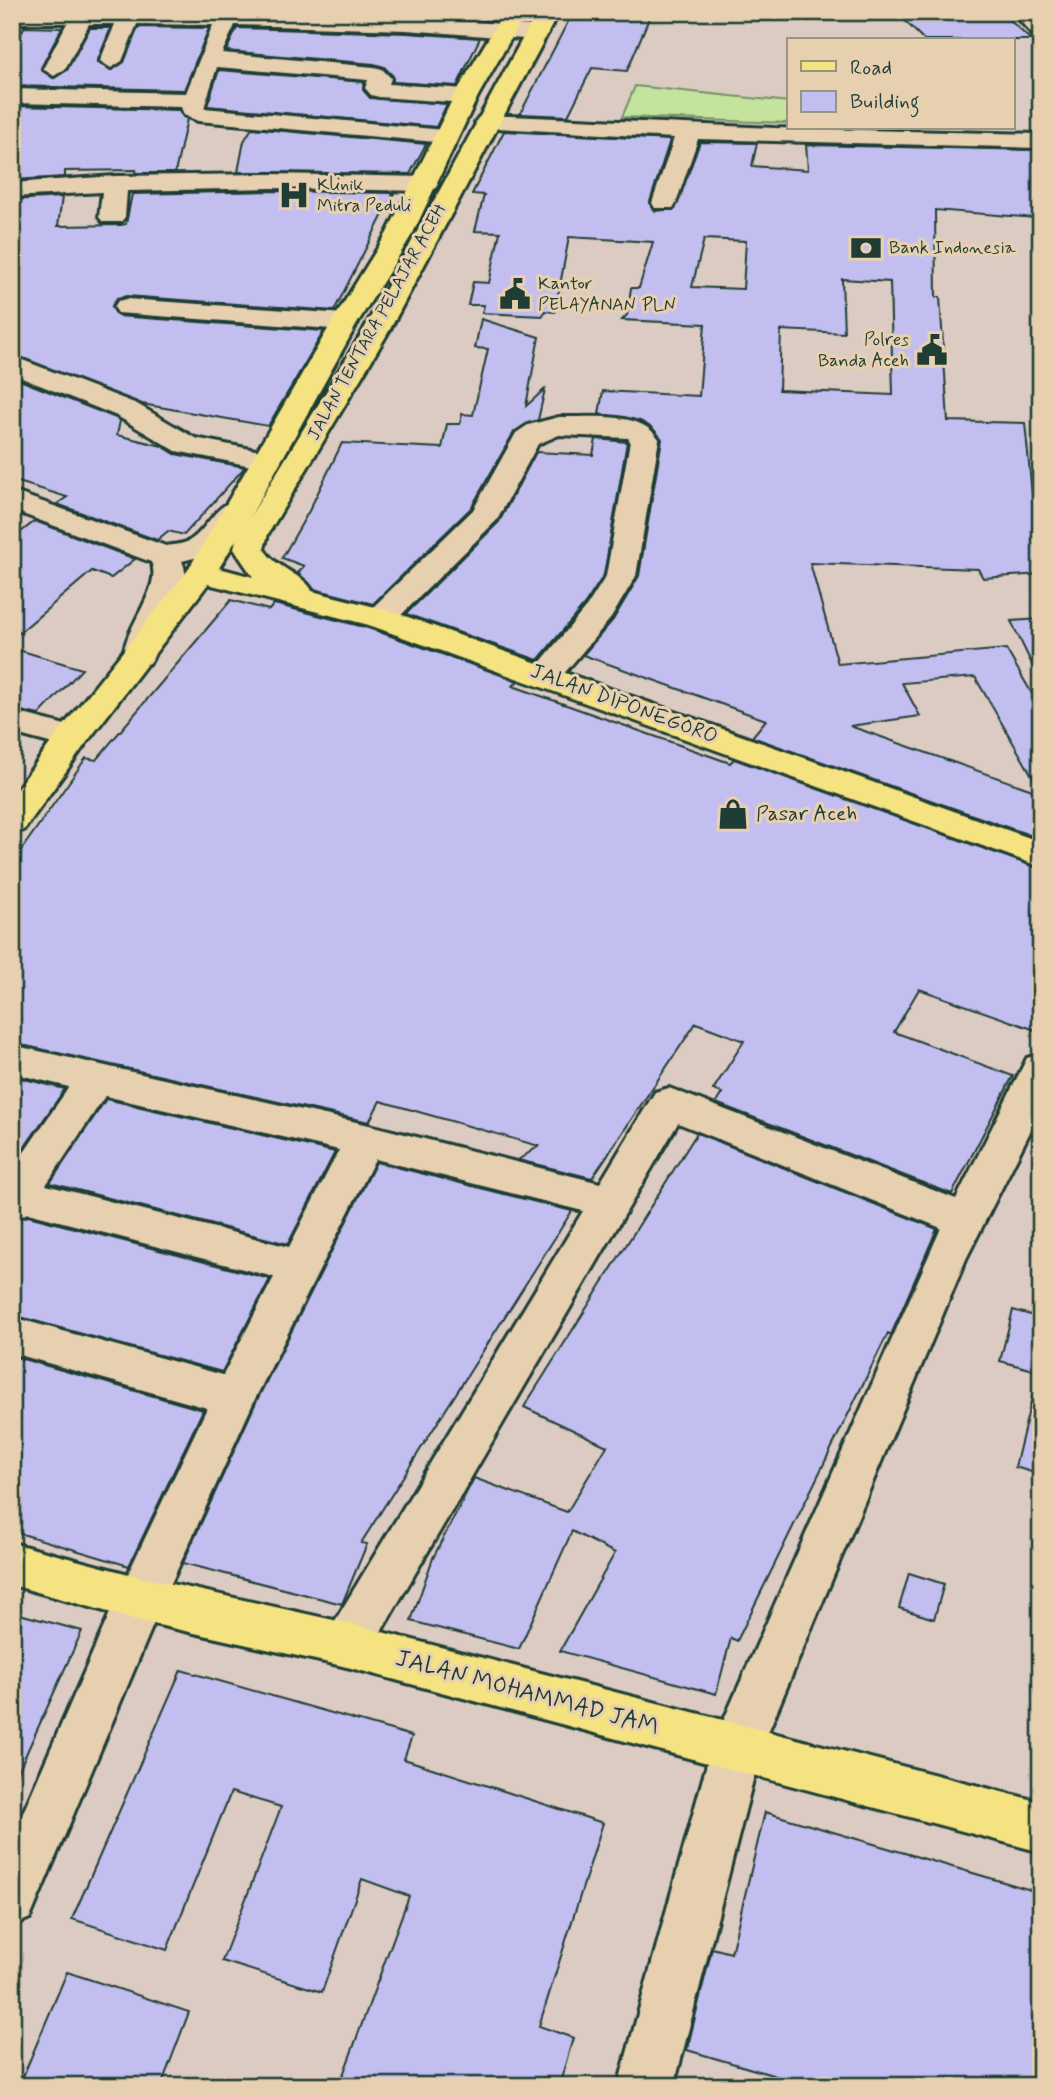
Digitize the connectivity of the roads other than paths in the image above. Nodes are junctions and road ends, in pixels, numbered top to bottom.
1 (1023, 12) edge
2 (15, 15) edge
3 (91, 15) edge
4 (215, 16) edge
5 (317, 16) edge
6 (129, 17) junction
7 (510, 21) edge
8 (542, 22) edge
9 (1041, 30) edge
10 (208, 60) junction
11 (111, 61) dead end
12 (54, 69) dead end
13 (12, 96) edge
14 (466, 96) junction
15 (196, 100) junction
16 (487, 122) junction
17 (688, 132) junction
18 (447, 136) junction
19 (1041, 141) edge
20 (115, 183) junction
21 (426, 184) junction
22 (12, 190) edge
23 (664, 203) dead end
24 (112, 217) dead end
25 (400, 233) junction
26 (428, 233) junction
27 (127, 307) dead end
28 (345, 322) junction
29 (12, 363) edge
30 (266, 460) junction
31 (247, 498) junction
32 (12, 500) edge
33 (164, 556) junction
34 (201, 573) junction
35 (319, 604) junction
36 (380, 618) junction
37 (138, 656) junction
38 (545, 676) junction
39 (12, 722) edge
40 (72, 738) junction
41 (12, 822) edge
42 (1041, 855) edge
43 (12, 1059) edge
44 (1041, 1068) edge
45 (95, 1080) junction
46 (365, 1139) junction
47 (15, 1199) edge
48 (609, 1202) junction
49 (965, 1220) junction
50 (302, 1267) junction
51 (12, 1335) edge
52 (234, 1397) junction
53 (12, 1564) edge
54 (139, 1599) junction
55 (347, 1645) junction
56 (736, 1749) junction
57 (1041, 1827) edge
58 (12, 1900) edge
59 (646, 2086) edge

1 - 9 street
2 - 3 street
3 - 6 street
3 - 12 street
4 - 5 street
4 - 6 street
4 - 10 street
5 - 7 street
6 - 11 street
7 - 8 street
7 - 14 main road, JALAN TENTARA PELAJAR ACEH
8 - 16 main road, JALAN TENTARA PELAJAR ACEH
10 - 14 street
10 - 15 street
13 - 15 street
14 - 18 main road, JALAN TENTARA PELAJAR ACEH
15 - 18 street
16 - 17 street
16 - 26 main road, JALAN TENTARA PELAJAR ACEH
17 - 19 street
17 - 23 street
18 - 21 main road, JALAN TENTARA PELAJAR ACEH
20 - 21 street
20 - 22 street
20 - 24 street
21 - 25 main road, JALAN TENTARA PELAJAR ACEH
25 - 26 main road
25 - 28 main road, JALAN TENTARA PELAJAR ACEH
26 - 35 main road, JALAN TENTARA PELAJAR ACEH
27 - 28 street
28 - 30 main road, JALAN TENTARA PELAJAR ACEH
29 - 30 street
30 - 31 main road, JALAN TENTARA PELAJAR ACEH
31 - 33 street
31 - 34 main road, JALAN TENTARA PELAJAR ACEH
32 - 33 street
33 - 37 street
34 - 35 main road, JALAN DIPONEGORO
34 - 37 main road, JALAN TENTARA PELAJAR ACEH
35 - 36 main road, JALAN DIPONEGORO
36 - 38 main road, JALAN DIPONEGORO
36 - 38 street
37 - 40 main road, JALAN TENTARA PELAJAR ACEH
38 - 42 main road, JALAN DIPONEGORO
39 - 40 street
40 - 41 main road, JALAN TENTARA PELAJAR ACEH
43 - 45 street
44 - 49 street
45 - 46 street
45 - 47 street
46 - 48 street
46 - 50 street
47 - 50 street
48 - 49 street
48 - 55 street
49 - 56 street
50 - 52 street
51 - 52 street
52 - 54 street
53 - 54 main road, JALAN MOHAMMAD JAM
54 - 55 main road, JALAN MOHAMMAD JAM
54 - 58 street
55 - 56 main road, JALAN MOHAMMAD JAM
56 - 57 main road, JALAN MOHAMMAD JAM
56 - 59 street

